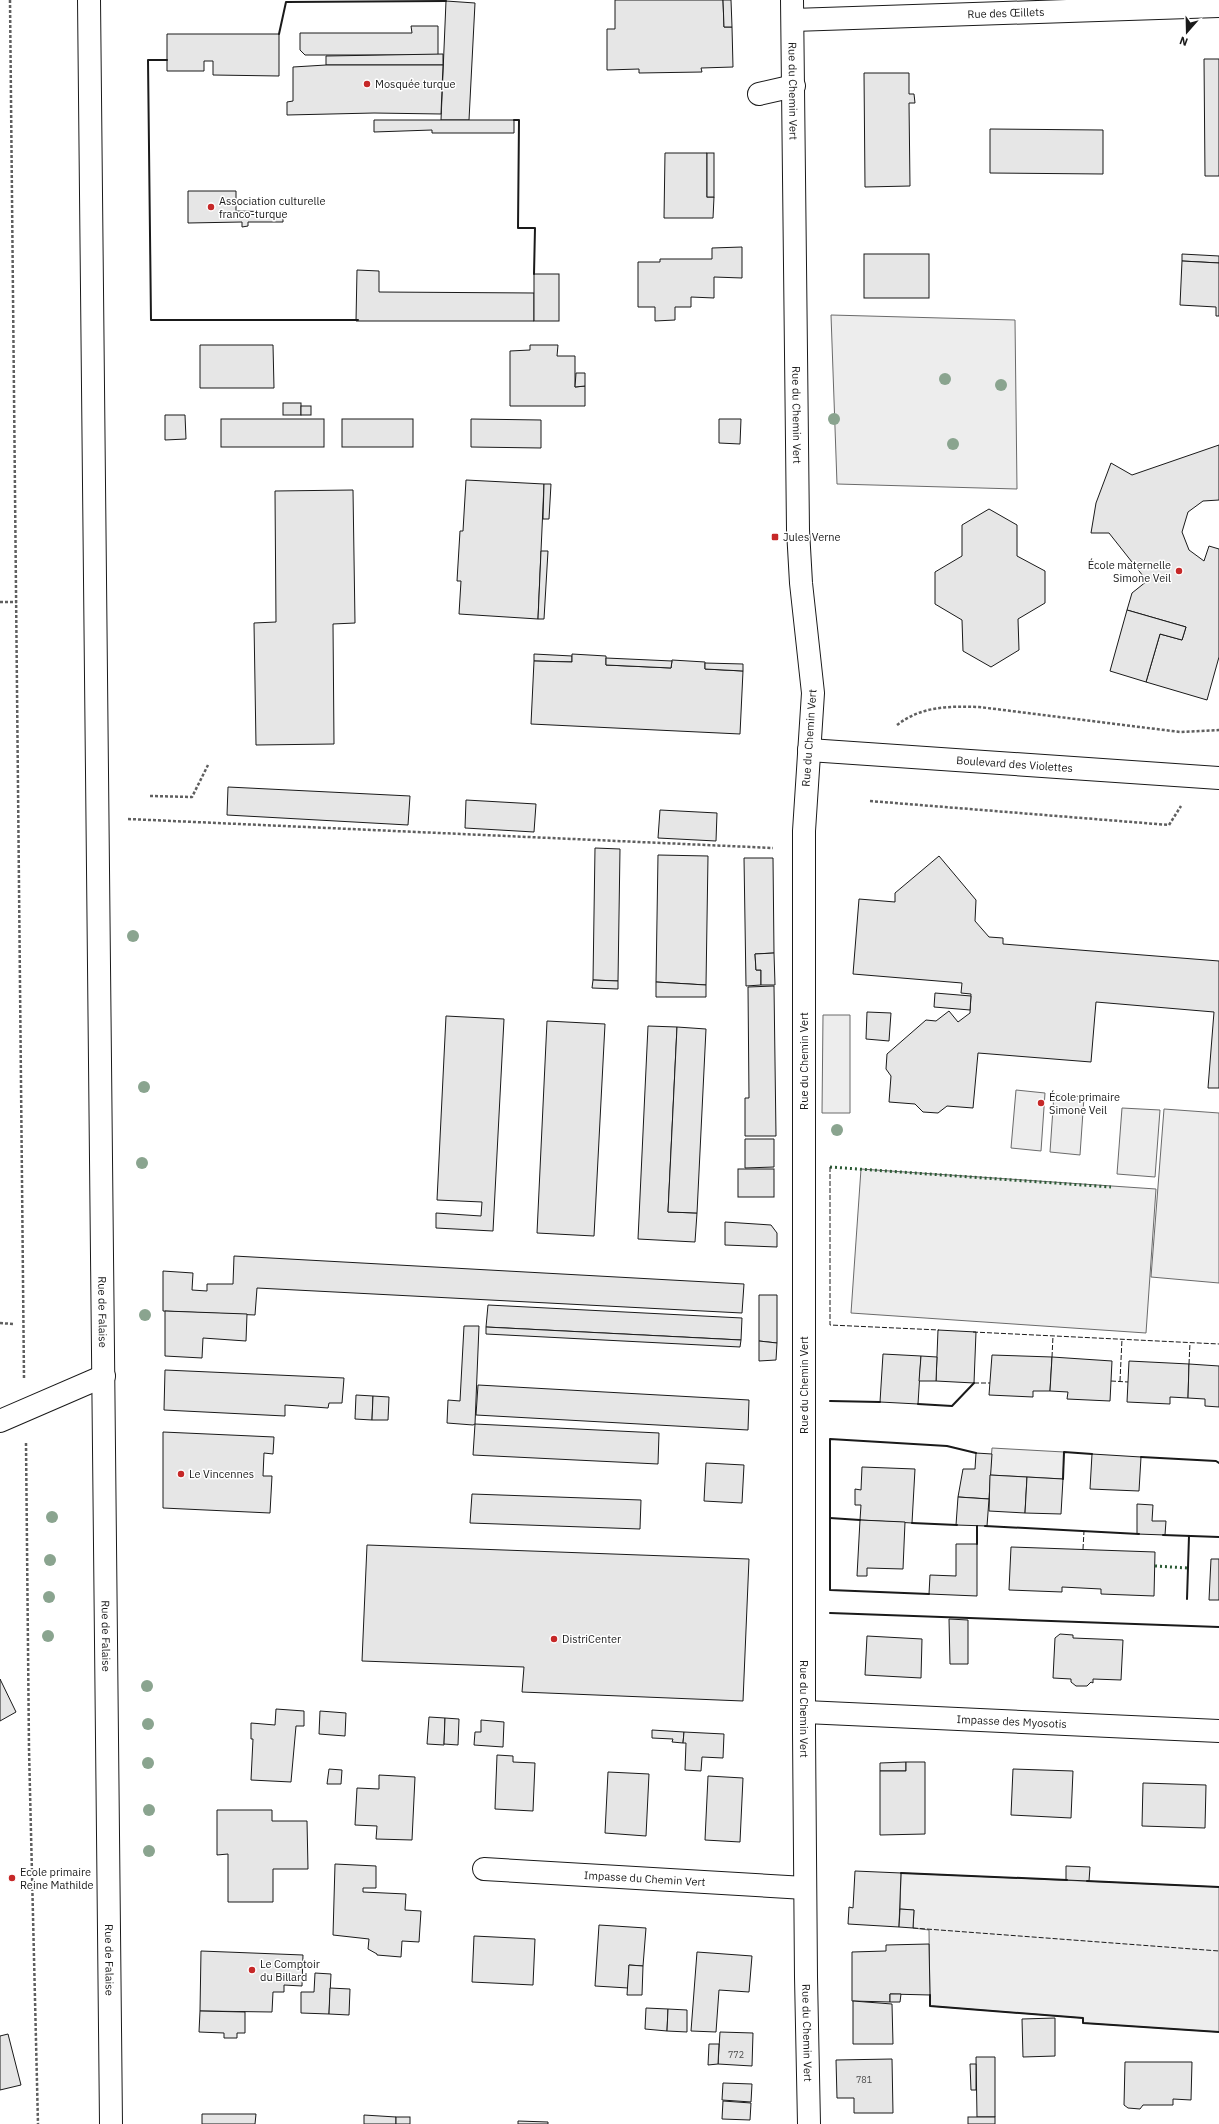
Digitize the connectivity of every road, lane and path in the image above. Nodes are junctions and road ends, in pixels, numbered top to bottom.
1 (10, 0) edge
2 (89, 0) edge
3 (1219, 6) edge
4 (793, 10) edge
5 (794, 86) junction
6 (759, 94) dead end
7 (0, 602) edge
8 (17, 602) junction
9 (1219, 730) edge
10 (809, 750) junction
11 (874, 755) junction
12 (208, 765) dead end
13 (1219, 778) edge
14 (150, 796) dead end
15 (870, 801) dead end
16 (1183, 802) dead end
17 (98, 818) junction
18 (775, 848) dead end
19 (1, 1323) edge
20 (13, 1324) dead end
21 (104, 1376) junction
22 (25, 1410) junction
23 (0, 1421) edge
24 (804, 1712) junction
25 (1219, 1731) edge
26 (484, 1869) dead end
27 (805, 1888) junction
28 (38, 2124) edge
29 (111, 2124) edge
30 (809, 2124) edge

1 - 8 path
2 - 17 street, Rue de Falaise
3 - 4 street, Rue des Œillets
4 - 5 street, Rue du Chemin Vert
5 - 6 street
5 - 10 street, Rue du Chemin Vert
7 - 8 path
8 - 22 path
9 - 11 path
10 - 11 street, Boulevard des Violettes
10 - 24 street, Rue du Chemin Vert
11 - 13 street, Boulevard des Violettes
12 - 14 path
15 - 16 path
17 - 18 path
17 - 21 street, Rue de Falaise
19 - 20 path
21 - 22 street
21 - 29 street, Rue de Falaise
22 - 23 street
22 - 28 path
24 - 25 street, Impasse des Myosotis
24 - 27 street, Rue du Chemin Vert
26 - 27 street, Impasse du Chemin Vert
27 - 30 street, Rue du Chemin Vert

